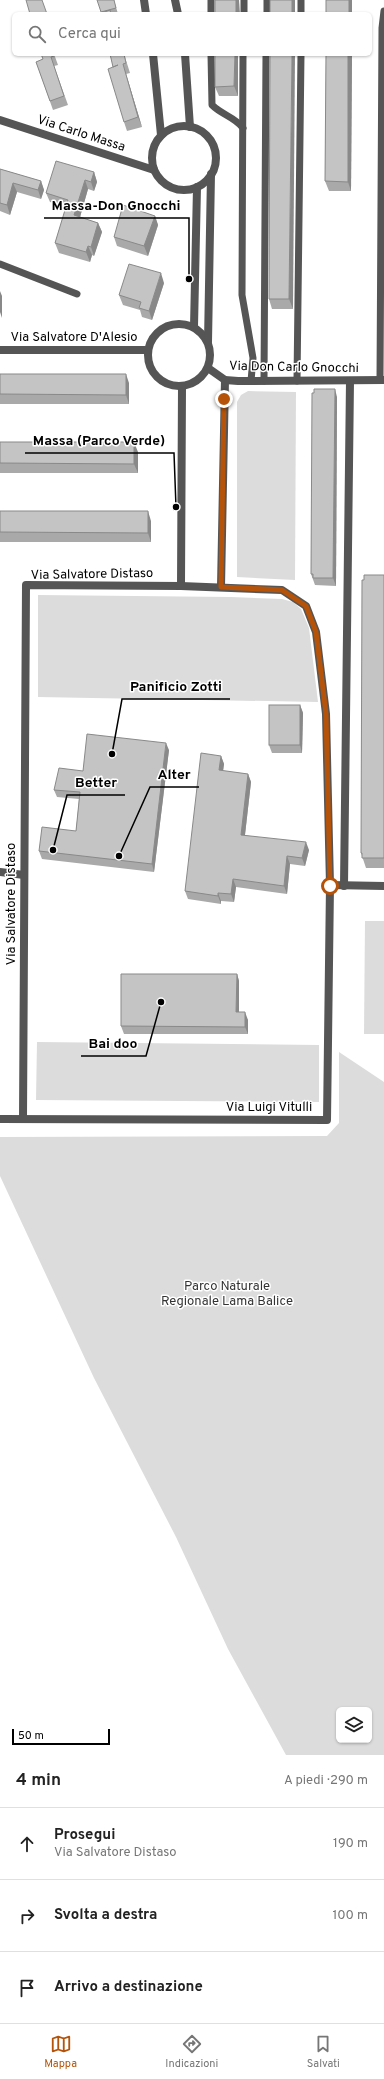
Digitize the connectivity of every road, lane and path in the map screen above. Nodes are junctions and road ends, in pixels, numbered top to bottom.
1 (144, 0) edge
2 (174, 0) edge
3 (211, 0) edge
4 (244, 0) edge
5 (267, 0) edge
6 (301, 0) edge
7 (384, 11) edge
8 (146, 12) edge
9 (177, 12) edge
10 (211, 12) edge
11 (244, 12) edge
12 (267, 12) edge
13 (301, 12) edge
14 (153, 56) edge
15 (185, 56) edge
16 (211, 56) edge
17 (243, 56) edge
18 (266, 56) edge
19 (301, 56) edge
20 (0, 120) edge
21 (190, 127) junction
22 (244, 128) junction
23 (162, 135) junction
24 (154, 170) junction
25 (211, 174) junction
26 (197, 187) junction
27 (0, 264) edge
28 (77, 294) dead end
29 (194, 327) junction
30 (208, 343) junction
31 (0, 350) edge
32 (148, 350) junction
33 (208, 368) junction
34 (225, 380) junction
35 (382, 380) edge
36 (251, 381) junction
37 (264, 381) junction
38 (297, 381) junction
39 (350, 381) junction
40 (182, 387) junction
41 (181, 586) junction
42 (221, 587) junction
43 (0, 872) edge
44 (24, 875) junction
45 (330, 886) junction
46 (344, 886) junction
47 (384, 886) edge
48 (0, 1119) edge
49 (23, 1119) junction

1 - 8 street
2 - 9 street
3 - 10 lane
4 - 11 lane
5 - 12 lane
6 - 13 lane
7 - 35 lane
14 - 23 street
15 - 21 street
16 - 22 lane
17 - 22 lane
18 - 37 lane
19 - 38 lane
20 - 24 street, Via Carlo Massa
21 - 23 street
21 - 25 street
22 - 36 lane
23 - 24 street
24 - 26 street
25 - 26 street
25 - 30 street
26 - 29 street
27 - 28 lane
29 - 30 street
29 - 32 street
30 - 33 street
31 - 32 street, Via Salvatore D'Alesio
32 - 40 street
33 - 34 street, Via Don Carlo Gnocchi
33 - 40 street
34 - 36 street, Via Don Carlo Gnocchi
34 - 42 street
35 - 39 street, Via Don Carlo Gnocchi
36 - 37 street, Via Don Carlo Gnocchi
37 - 38 street, Via Don Carlo Gnocchi
38 - 39 street, Via Don Carlo Gnocchi
39 - 46 street
40 - 41 street
41 - 42 street, Via Salvatore Distaso
41 - 44 street, Via Salvatore Distaso
42 - 45 street, Via Salvatore Distaso
43 - 44 street
44 - 49 street, Via Salvatore Distaso
45 - 46 street
45 - 49 street, Via Luigi Vitulli
46 - 47 street
48 - 49 street, Via Luigi Vitulli

